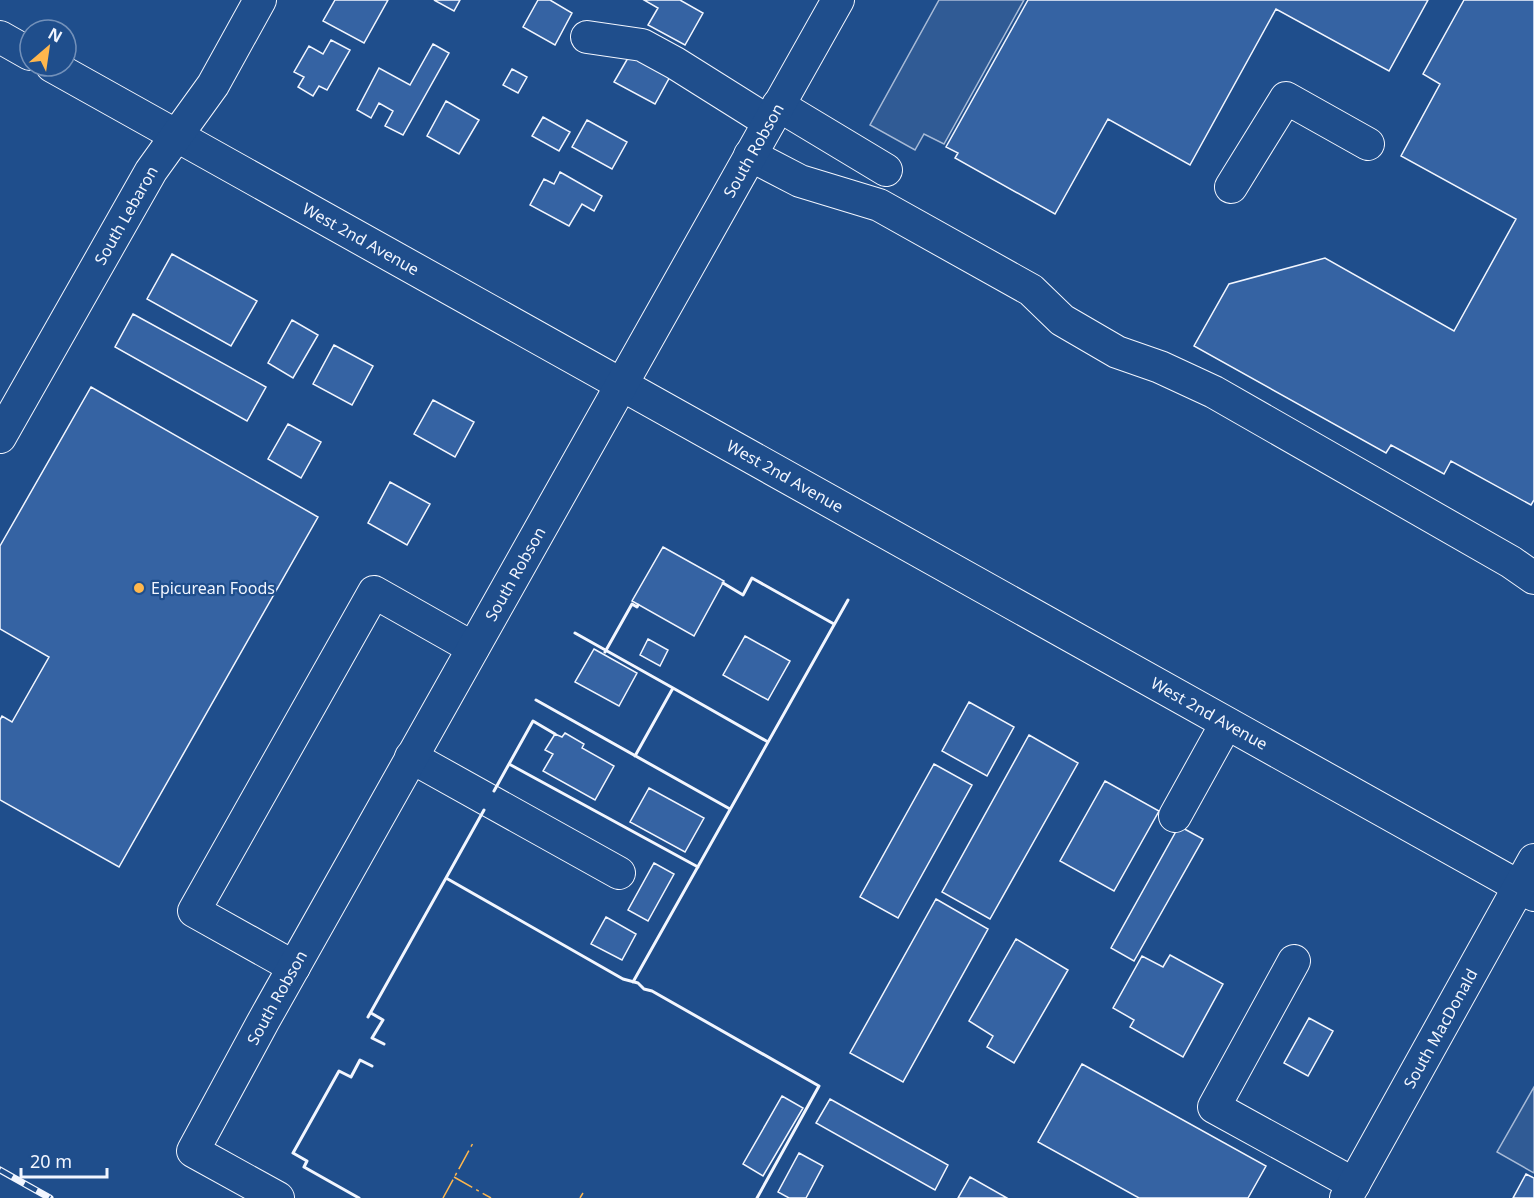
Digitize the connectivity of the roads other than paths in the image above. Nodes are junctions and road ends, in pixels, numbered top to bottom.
1 (260, 0) edge
2 (838, 0) edge
3 (0, 37) edge
4 (587, 37) dead end
5 (18, 47) edge
6 (74, 78) edge
7 (773, 113) junction
8 (178, 136) junction
9 (1368, 144) dead end
10 (750, 155) junction
11 (886, 170) dead end
12 (1232, 187) dead end
13 (621, 384) junction
14 (0, 437) edge
15 (1534, 578) edge
16 (472, 648) junction
17 (1227, 723) junction
18 (411, 757) junction
19 (1175, 816) dead end
20 (1534, 860) edge
21 (619, 873) dead end
22 (1526, 891) edge
23 (1294, 961) dead end
24 (294, 967) junction
25 (1350, 1191) edge
26 (278, 1198) edge

1 - 8 street, South Lebaron
2 - 7 street, South Robson
3 - 5 street
4 - 7 street
6 - 8 street, West 2nd Avenue
7 - 10 street, South Robson
7 - 11 street
8 - 13 street, West 2nd Avenue
8 - 14 street, South Lebaron
9 - 12 street
10 - 13 street, South Robson
10 - 15 street
13 - 16 street, South Robson
13 - 17 street, West 2nd Avenue
16 - 18 street, South Robson
16 - 24 street
17 - 19 street
17 - 22 street, West 2nd Avenue
18 - 21 street
18 - 24 street, South Robson
20 - 22 street, South MacDonald
22 - 25 street, South MacDonald
23 - 25 street
24 - 26 street, South Robson

